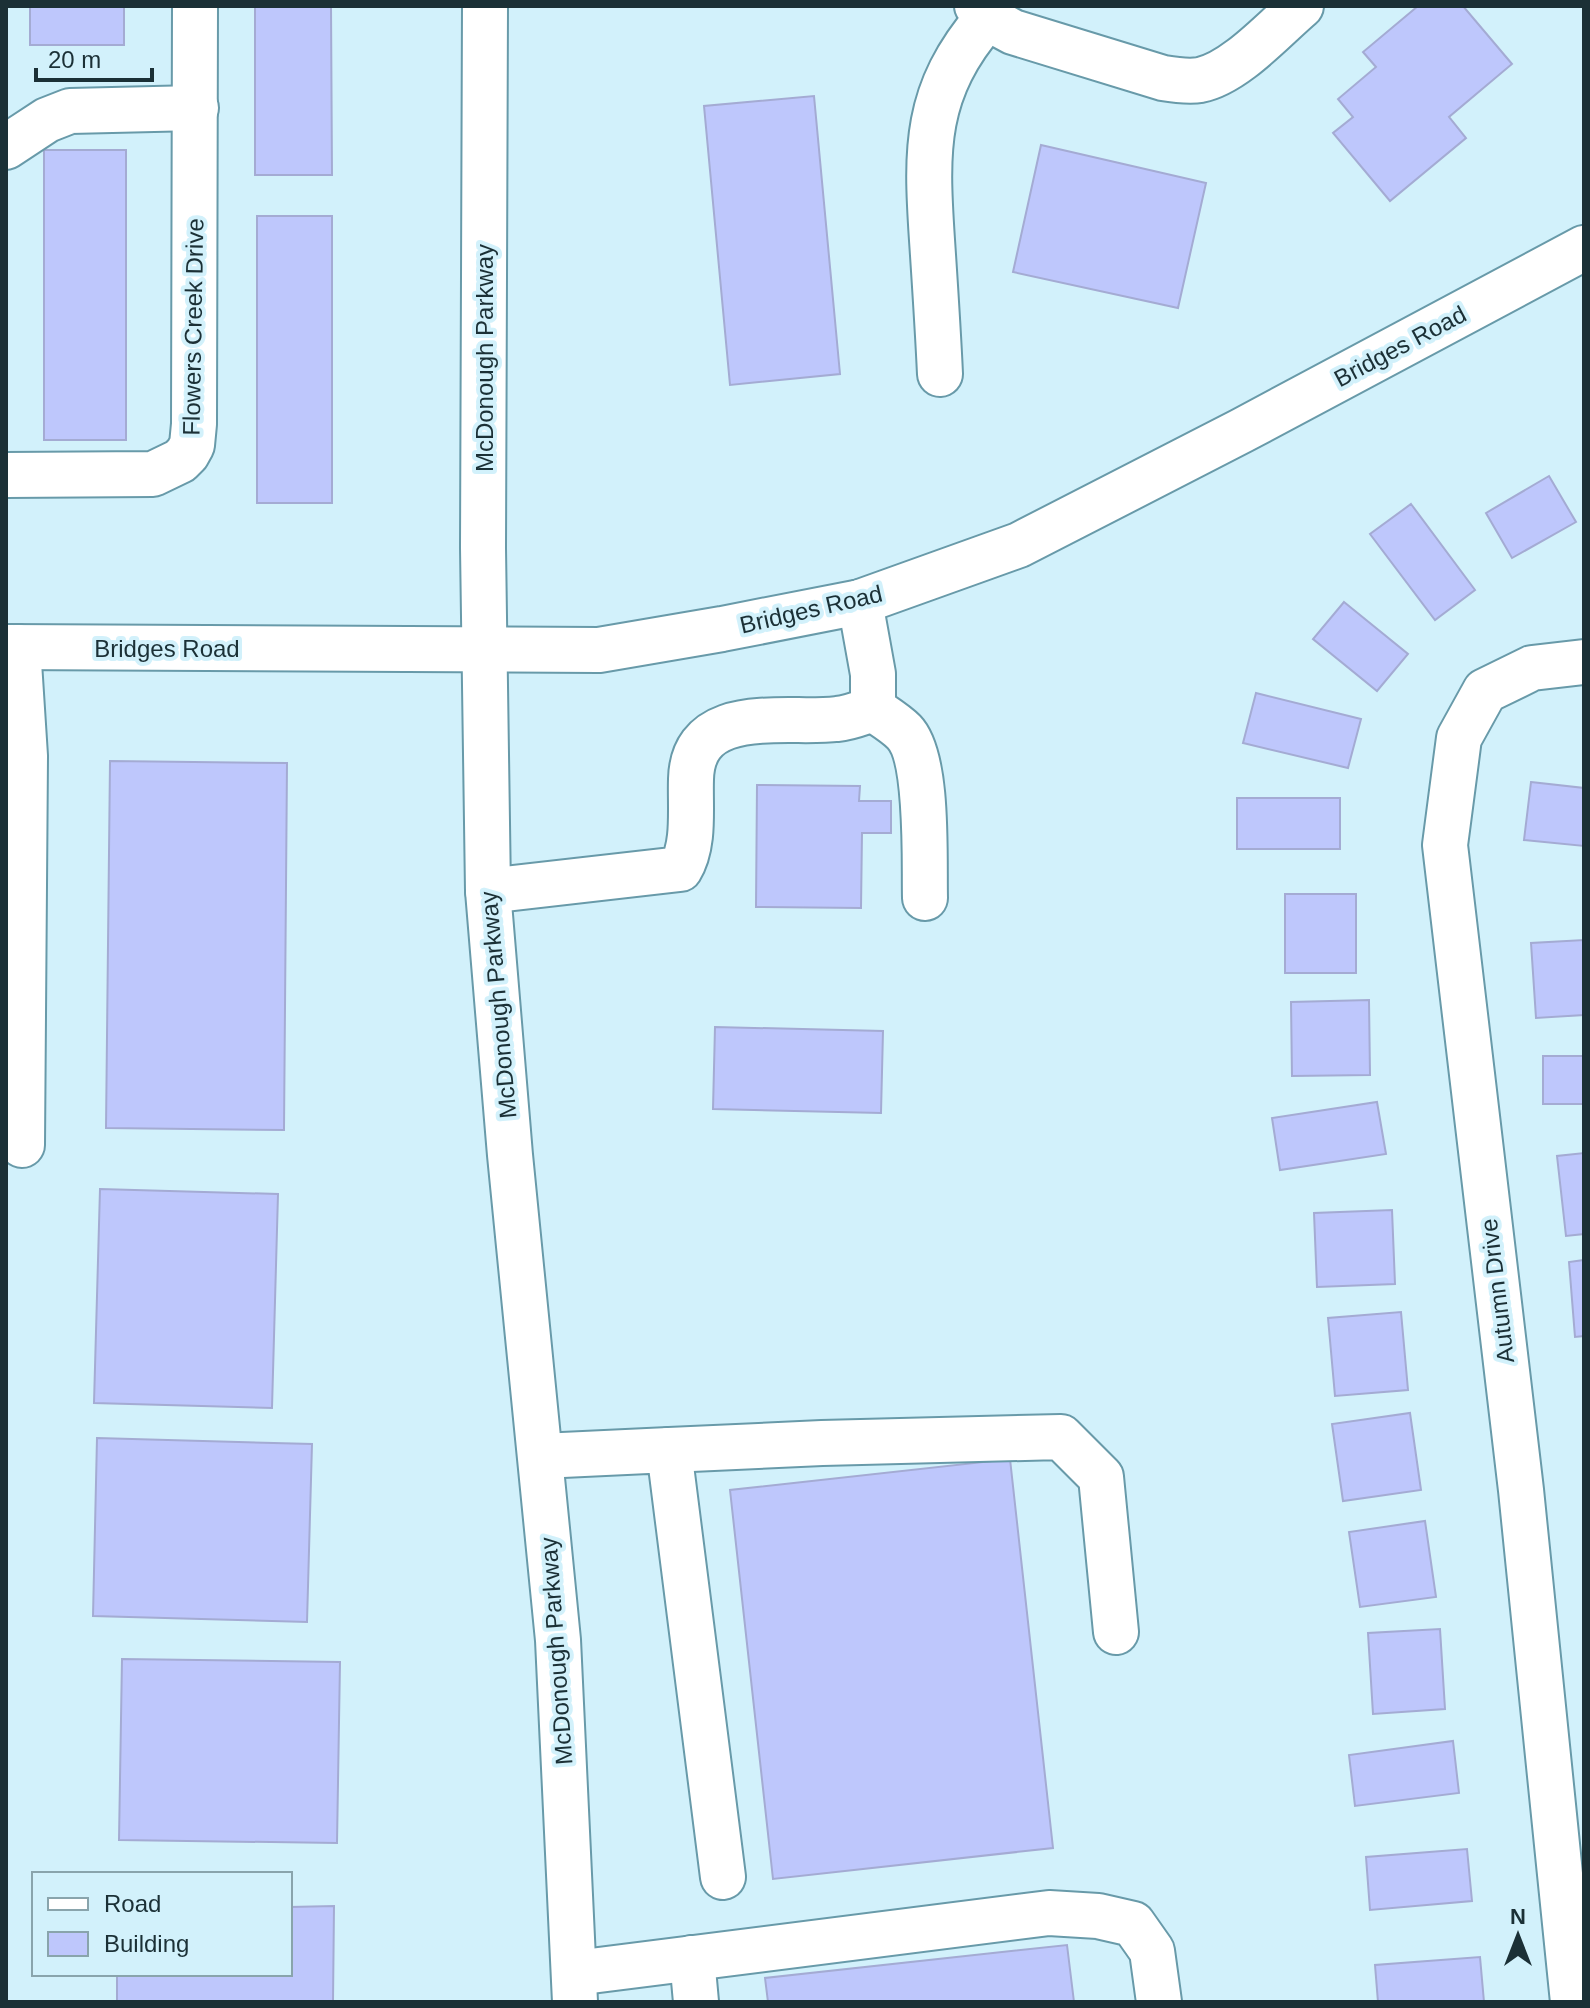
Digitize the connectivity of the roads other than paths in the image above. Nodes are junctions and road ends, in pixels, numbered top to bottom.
1 (195, 6) edge
2 (485, 6) edge
3 (1301, 6) edge
4 (982, 12) edge
5 (196, 108) junction
6 (6, 147) edge
7 (1584, 248) edge
8 (940, 374) dead end
9 (6, 475) edge
10 (860, 602) junction
11 (12, 647) edge
12 (484, 650) junction
13 (1584, 662) edge
14 (873, 709) junction
15 (488, 891) junction
16 (925, 898) dead end
17 (22, 1145) dead end
18 (669, 1450) junction
19 (541, 1456) junction
20 (1116, 1632) dead end
21 (1569, 1822) edge
22 (723, 1877) dead end
23 (692, 1958) junction
24 (575, 1988) edge
25 (696, 2002) edge
26 (1159, 2002) edge
27 (1573, 2002) edge

1 - 5 street, Flowers Creek Drive
2 - 12 street, McDonough Parkway
3 - 4 street
4 - 8 street
5 - 6 street
5 - 9 street, Flowers Creek Drive
7 - 10 street, Bridges Road
10 - 12 street, Bridges Road
10 - 14 street
11 - 12 street, Bridges Road
11 - 17 street
12 - 15 street, McDonough Parkway
13 - 21 street, Autumn Drive
14 - 15 street
14 - 16 street
15 - 19 street, McDonough Parkway
18 - 19 street
18 - 20 street
18 - 22 street
19 - 24 street, McDonough Parkway
21 - 27 street, Autumn Drive
23 - 24 street
23 - 25 street
23 - 26 street

